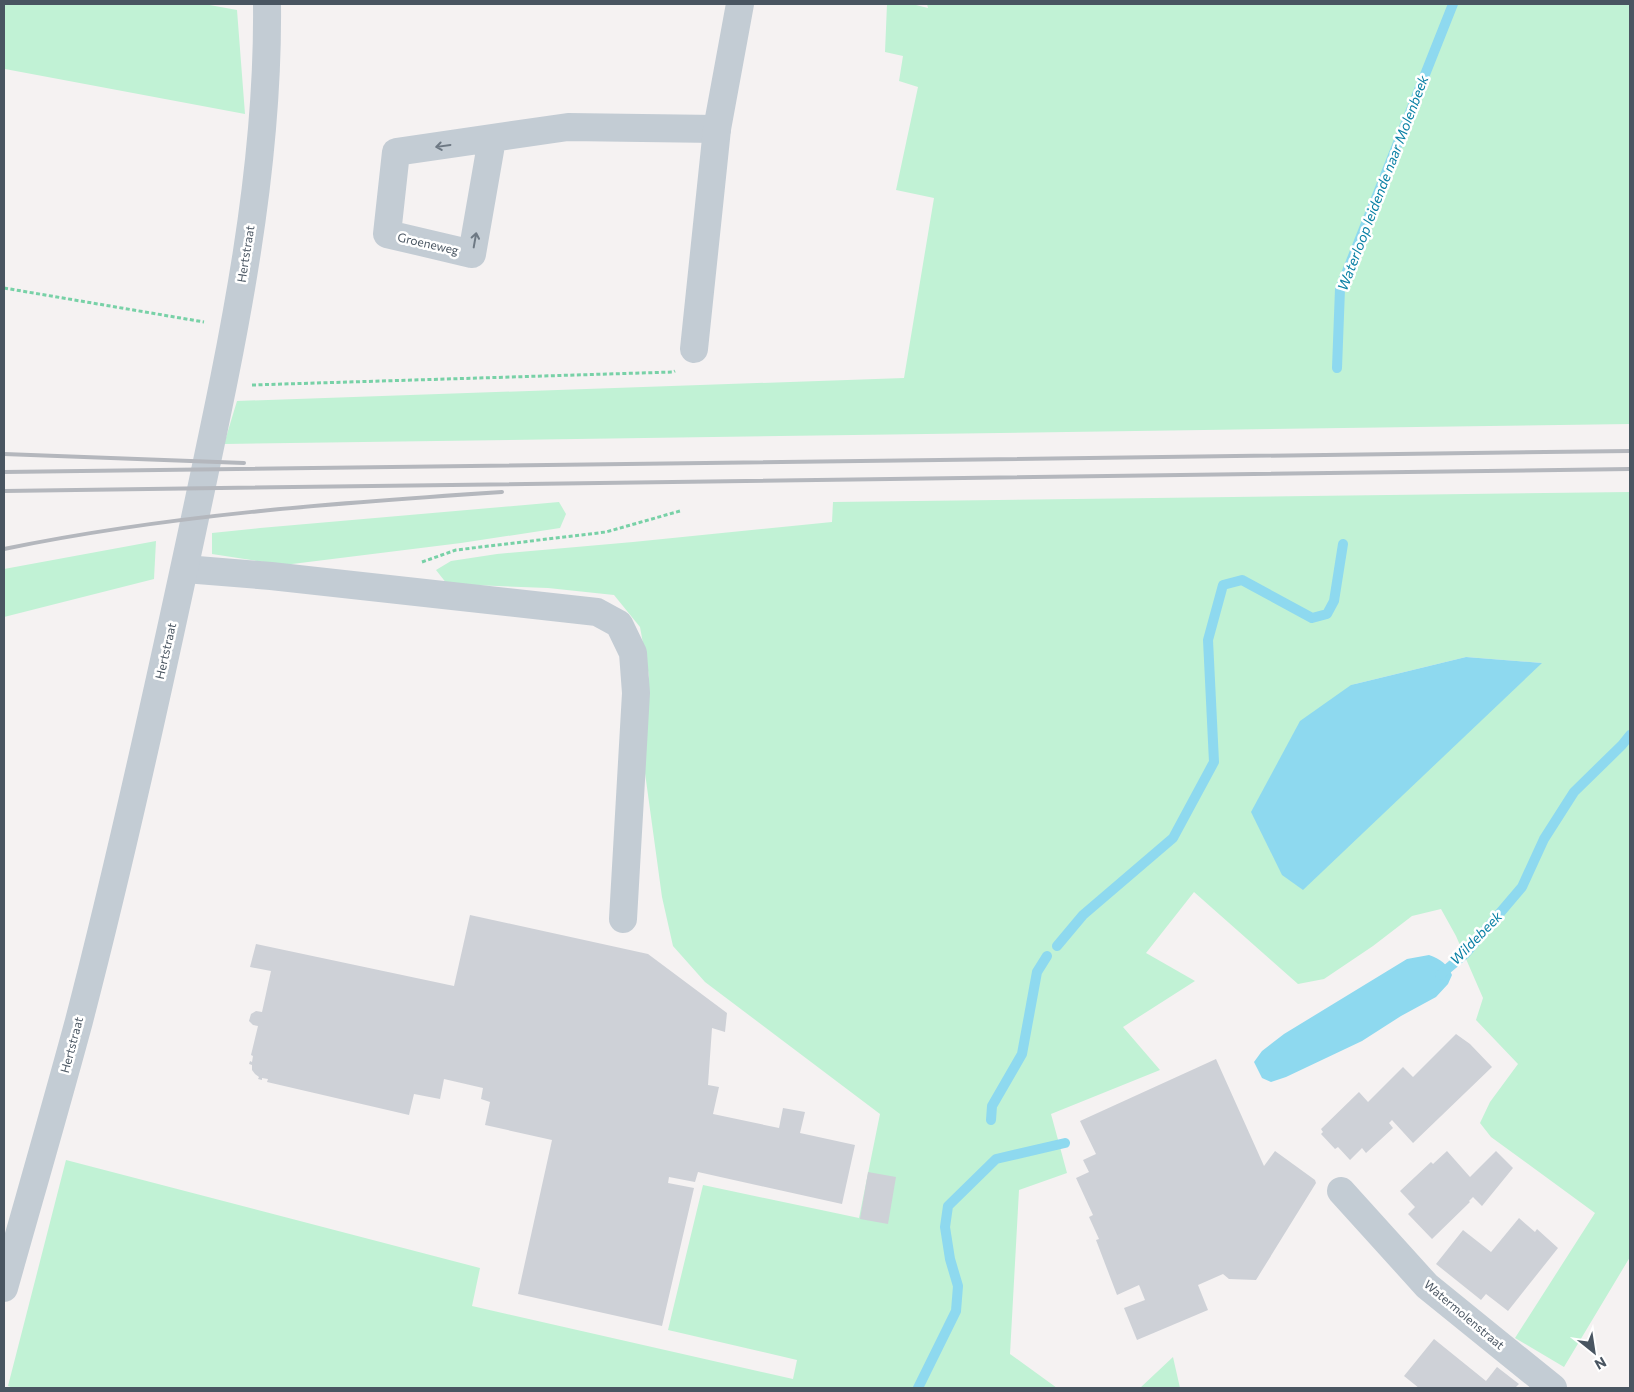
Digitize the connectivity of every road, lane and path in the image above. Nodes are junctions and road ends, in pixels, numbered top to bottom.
1 (267, 4) edge
2 (740, 4) edge
3 (717, 129) junction
4 (492, 139) junction
5 (4, 288) edge
6 (234, 327) junction
7 (694, 349) joint
8 (224, 386) junction
9 (680, 511) dead end
10 (419, 562) dead end
11 (184, 569) junction
12 (623, 920) dead end
13 (1341, 1191) dead end
14 (4, 1288) edge
15 (1553, 1388) edge

1 - 6 street, Hertstraat
2 - 3 street
3 - 4 street, Groeneweg
3 - 7 street
4 -> 4 street, Groeneweg
5 - 6 path
6 - 8 street, Hertstraat
7 - 8 path
8 - 11 street, Hertstraat
9 - 10 path
11 - 12 street
11 - 14 street, Hertstraat
13 - 15 street, Watermolenstraat

